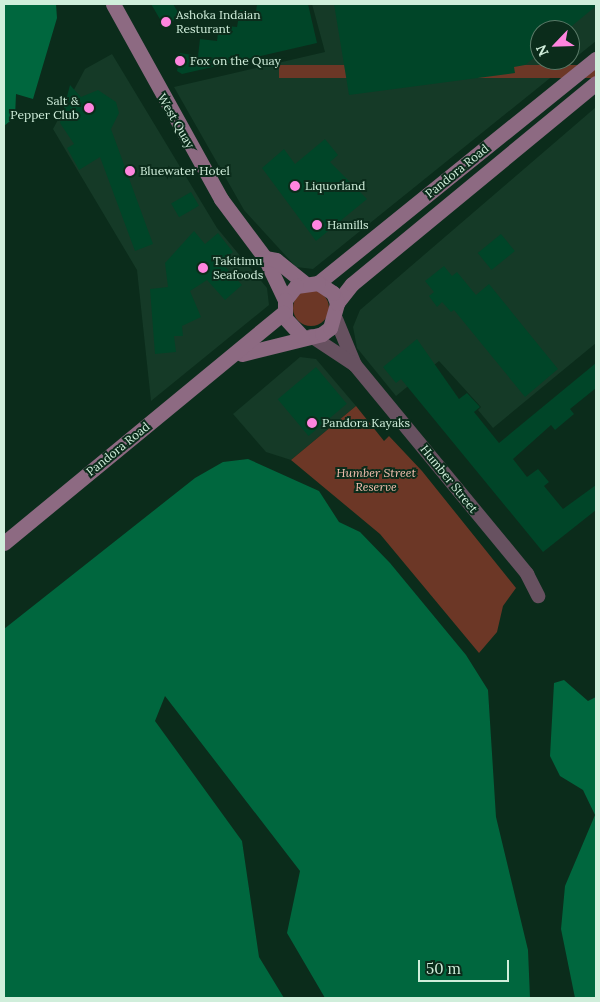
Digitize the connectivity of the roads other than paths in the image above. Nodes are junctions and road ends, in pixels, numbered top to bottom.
1 (113, 4) edge
2 (596, 60) edge
3 (596, 83) edge
4 (265, 258) junction
5 (311, 283) junction
6 (337, 303) junction
7 (284, 306) junction
8 (336, 319) junction
9 (307, 336) junction
10 (233, 357) junction
11 (355, 365) junction
12 (4, 543) edge
13 (538, 596) dead end

1 - 4 main road, West Quay
2 - 5 main road, Pandora Road
3 - 6 main road, Pandora Road
4 - 5 main road, West Quay
4 - 7 main road, West Quay
5 - 6 main road
5 - 7 main road
6 - 8 main road
7 - 9 main road
7 - 10 main road, Pandora Road
8 - 9 main road
8 - 11 street, Humber Street
9 - 10 main road
9 - 11 street, Humber Street
10 - 12 main road, Pandora Road
11 - 13 street, Humber Street

